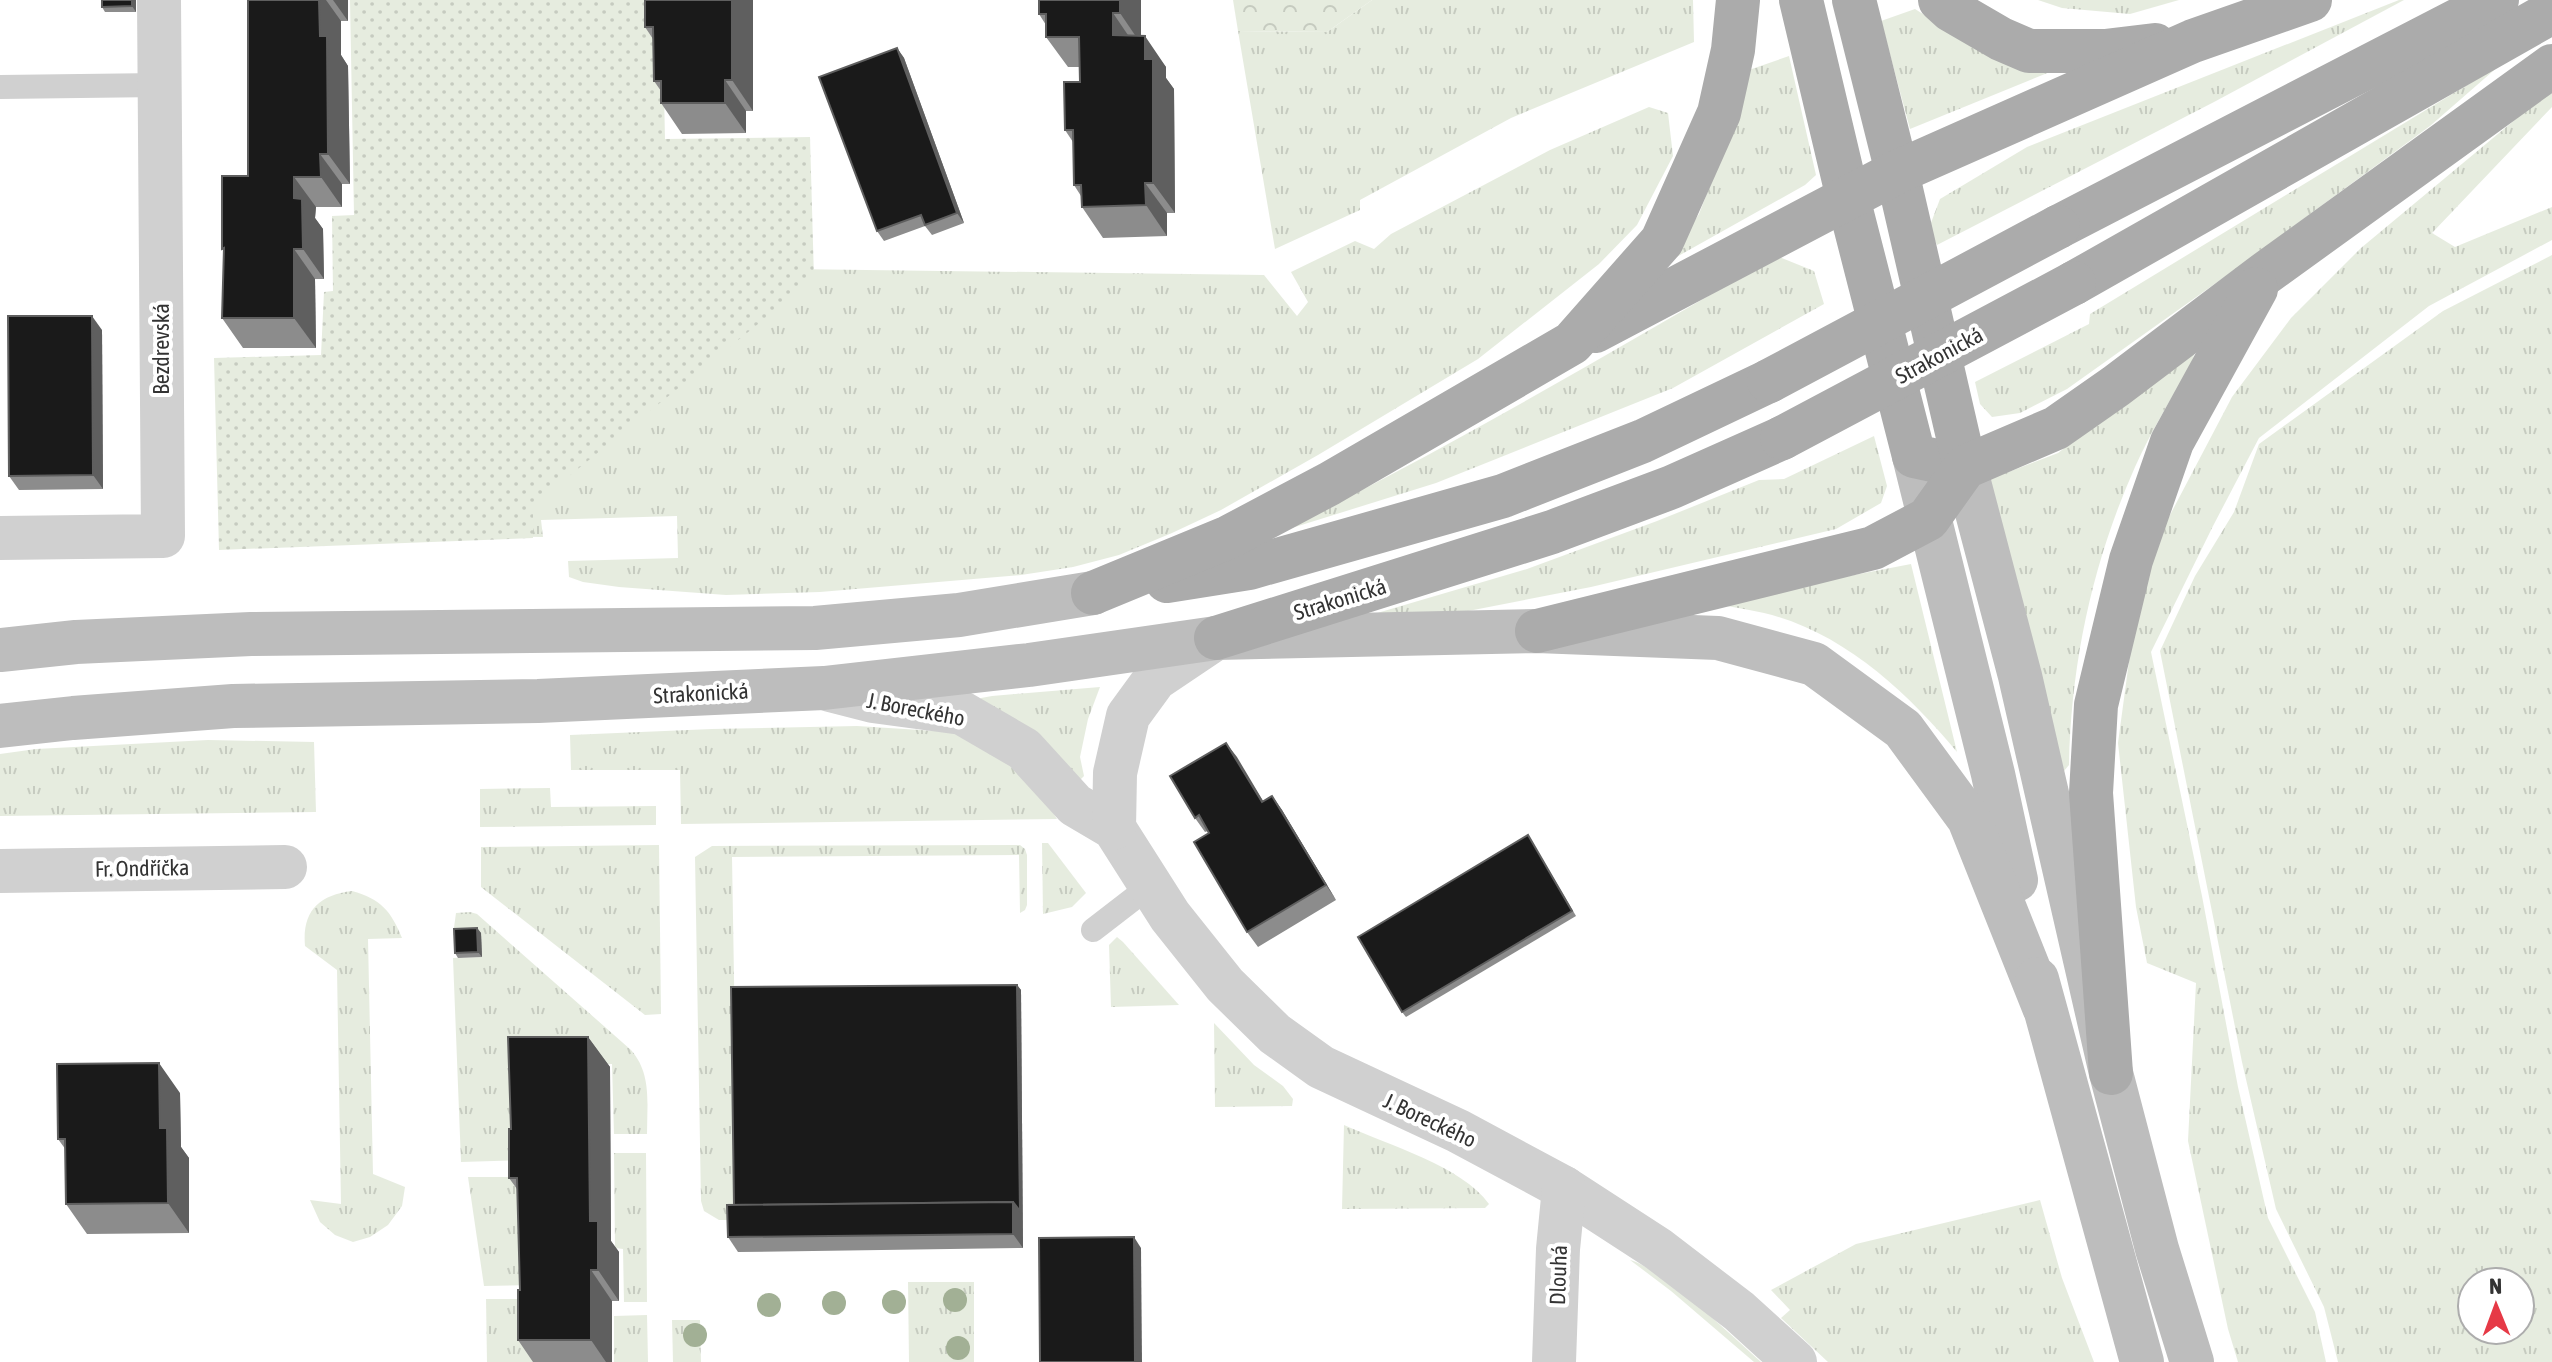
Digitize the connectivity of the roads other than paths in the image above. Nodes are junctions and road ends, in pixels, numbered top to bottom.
1 (159, 0) edge
2 (1738, 0) edge
3 (1801, 0) edge
4 (1854, 0) edge
5 (1940, 0) edge
6 (2310, 0) edge
7 (2497, 0) edge
8 (2552, 12) edge
9 (2193, 41) junction
10 (2552, 66) edge
11 (160, 85) junction
12 (0, 87) edge
13 (1897, 172) junction
14 (1848, 198) junction
15 (2263, 275) junction
16 (1572, 343) junction
17 (1914, 456) junction
18 (1965, 467) junction
19 (1928, 519) junction
20 (0, 538) edge
21 (1093, 593) junction
22 (1537, 631) junction
23 (1216, 638) junction
24 (0, 650) edge
25 (824, 688) junction
26 (0, 726) edge
27 (1114, 828) junction
28 (285, 867) dead end
29 (0, 871) edge
30 (1150, 886) junction
31 (1093, 930) dead end
32 (2044, 1007) junction
33 (2111, 1073) junction
34 (1564, 1188) junction
35 (1554, 1362) edge
36 (1795, 1362) edge
37 (2142, 1362) edge
38 (2192, 1362) edge

1 - 11 street, Bezdrevská
2 - 16 main road
3 - 14 main road
4 - 13 main road
5 - 9 main road
6 - 9 main road
7 - 21 main road, bridge
8 - 23 main road, Strakonická, bridge
9 - 13 main road
10 - 15 main road
11 - 12 lane
11 - 20 street, Bezdrevská
13 - 14 main road
13 - 18 main road
14 - 16 main road
14 - 17 main road
15 - 18 main road
15 - 33 main road
16 - 21 main road
17 - 18 main road
17 - 19 main road
18 - 19 main road
18 - 33 main road
19 - 22 main road
19 - 32 main road
21 - 24 main road
22 - 23 main road
22 - 32 main road
23 - 25 main road, Strakonická
23 - 27 street
25 - 26 main road, Strakonická
25 - 27 street, J. Boreckého
27 - 30 street, J. Boreckého
28 - 29 street, Fr. Ondříčka
30 - 31 lane
30 - 34 street, J. Boreckého
32 - 37 main road
33 - 38 main road
34 - 35 street, Dlouhá
34 - 36 street, J. Boreckého

